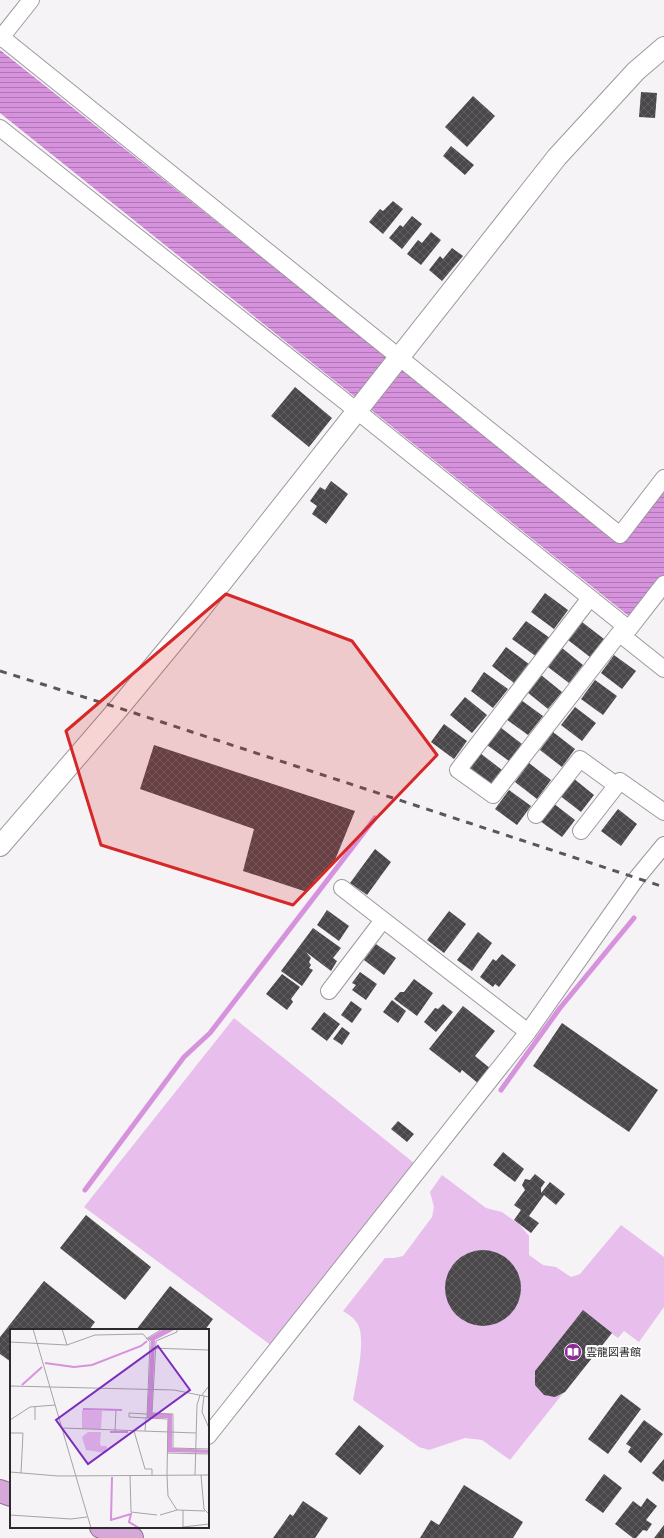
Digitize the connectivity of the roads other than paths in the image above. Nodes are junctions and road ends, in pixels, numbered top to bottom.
1 (30, 0) edge
2 (0, 38) edge
3 (664, 47) edge
4 (0, 128) edge
5 (399, 358) junction
6 (357, 411) junction
7 (664, 478) edge
8 (664, 584) edge
9 (590, 598) junction
10 (623, 630) junction
11 (664, 669) edge
12 (616, 785) junction
13 (664, 812) edge
14 (536, 815) dead end
15 (581, 830) dead end
16 (664, 845) edge
17 (0, 846) edge
18 (342, 888) dead end
19 (383, 920) junction
20 (329, 991) dead end
21 (528, 1032) junction
22 (209, 1435) edge
23 (0, 1491) edge
24 (10, 1495) edge
25 (105, 1528) edge
26 (132, 1534) edge

1 - 2 street
2 - 5 street
3 - 5 street
4 - 6 street
5 - 6 street
5 - 7 street
6 - 9 street
6 - 17 street
8 - 10 street
9 - 10 street
9 - 10 street
10 - 11 street
12 - 13 street
12 - 14 street
12 - 15 street
16 - 21 street
18 - 19 street
19 - 20 street
19 - 21 street
21 - 22 street
23 - 24 highway
25 - 26 highway

